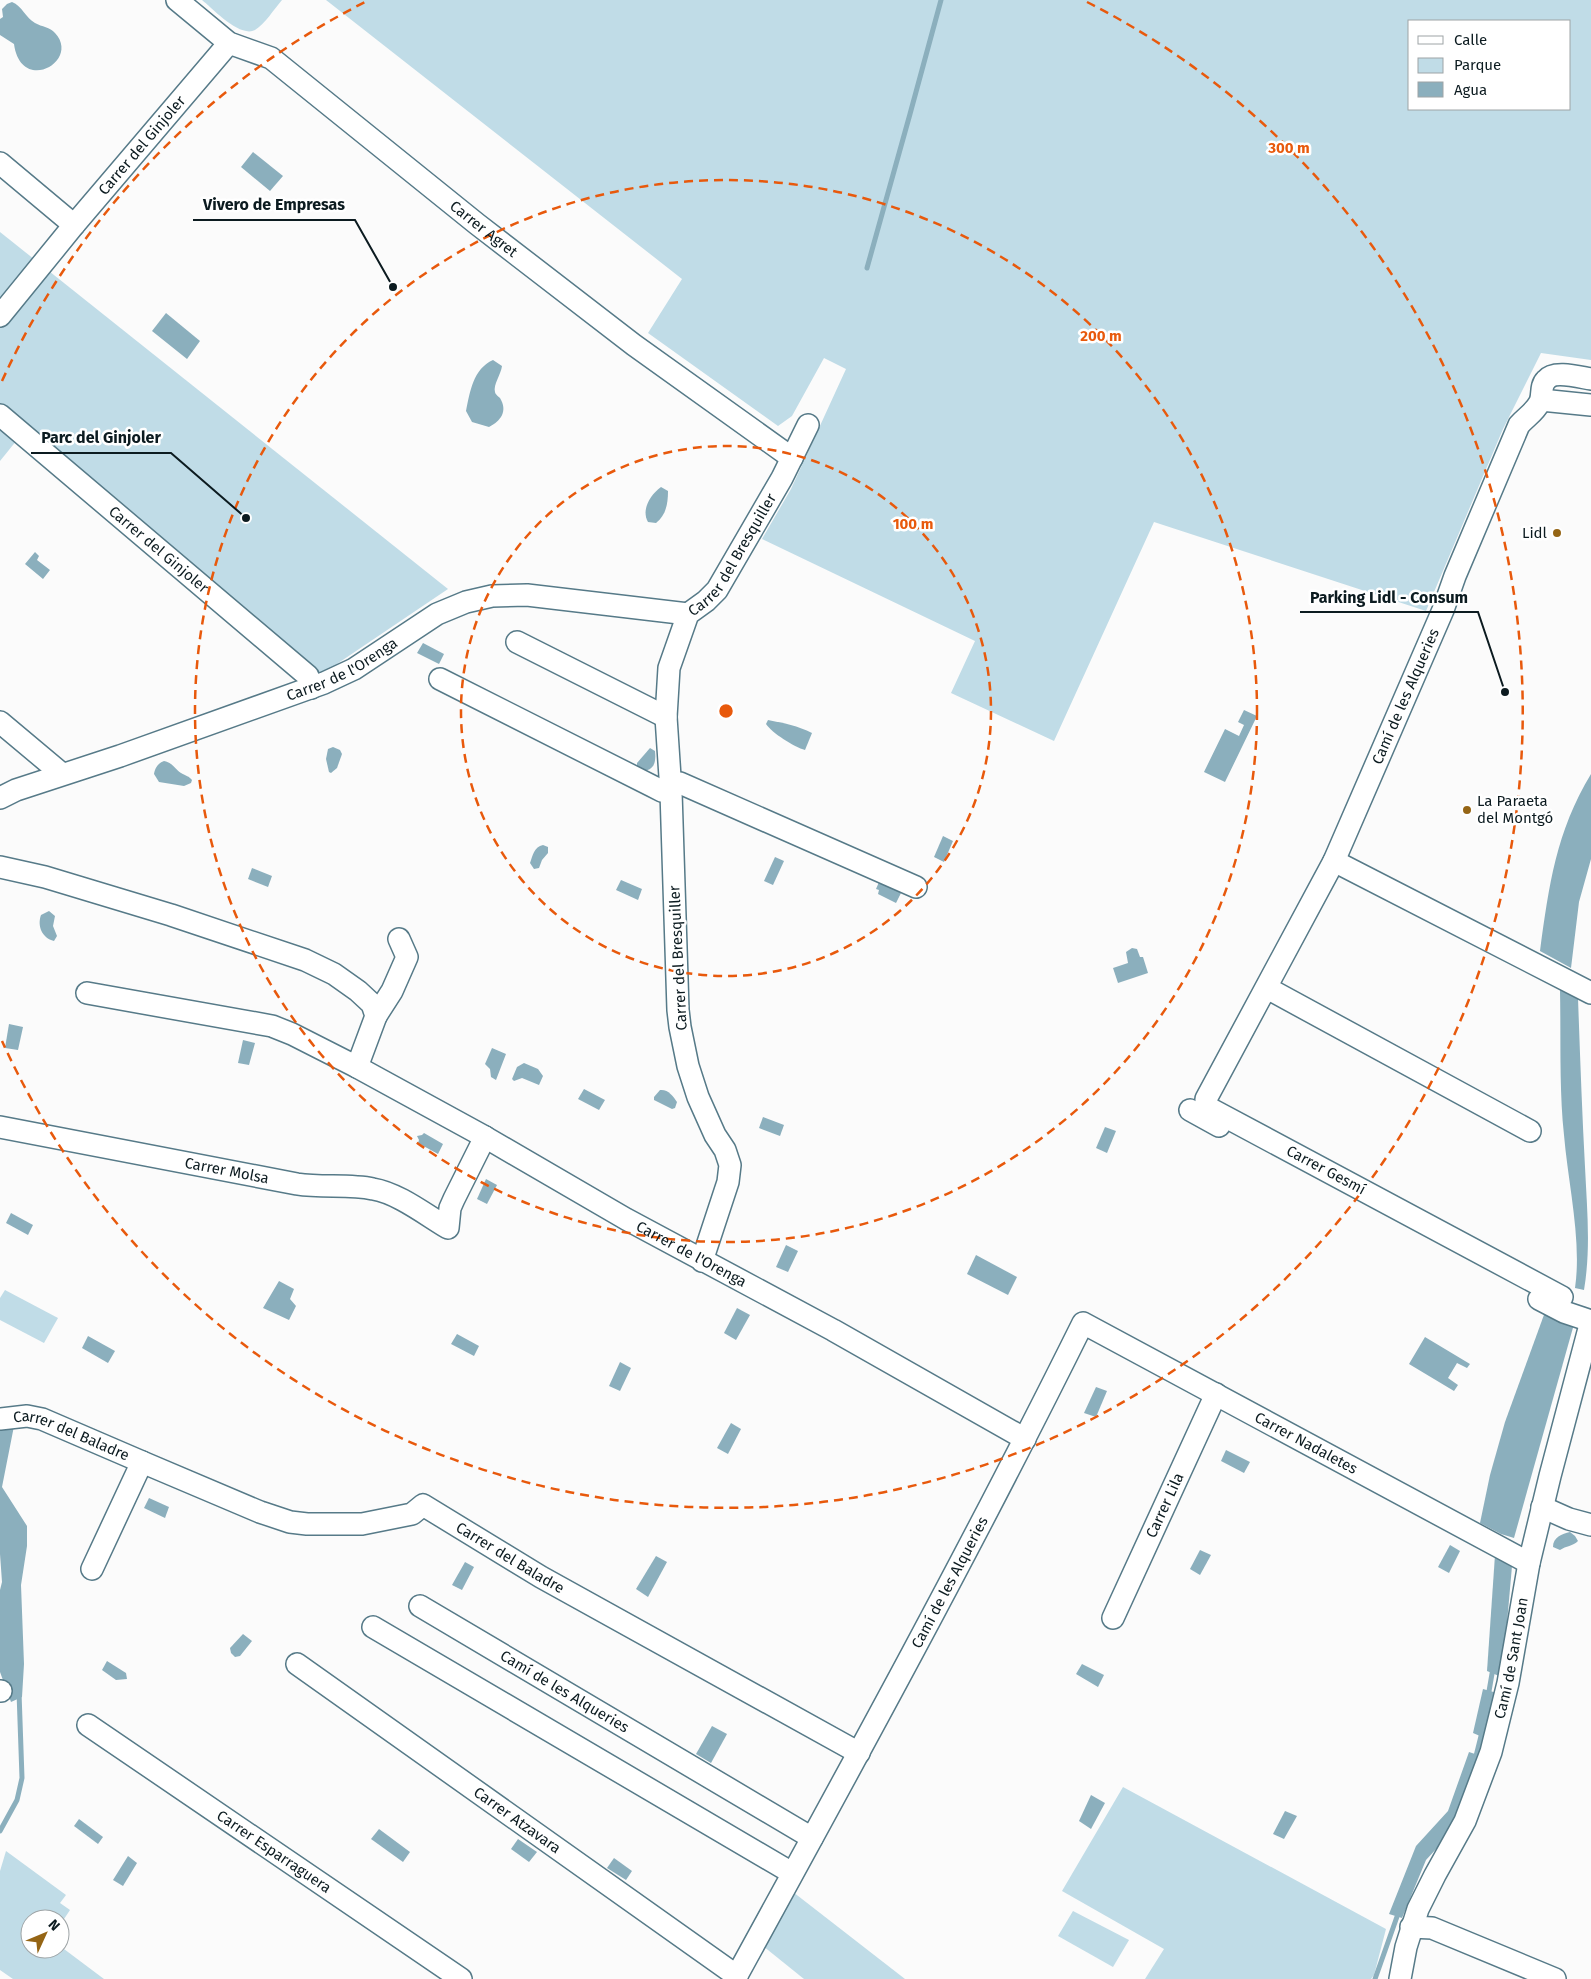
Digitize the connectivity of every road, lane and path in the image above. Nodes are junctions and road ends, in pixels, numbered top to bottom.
1 (177, 0) edge
2 (229, 43) junction
3 (0, 163) edge
4 (74, 224) junction
5 (0, 316) edge
6 (1591, 379) edge
7 (1541, 400) junction
8 (1591, 404) edge
9 (0, 415) edge
10 (808, 425) dead end
11 (792, 458) junction
12 (688, 614) junction
13 (517, 642) dead end
14 (440, 679) dead end
15 (311, 688) junction
16 (666, 717) junction
17 (0, 722) edge
18 (62, 774) junction
19 (671, 787) junction
20 (0, 798) edge
21 (1334, 861) junction
22 (0, 867) edge
23 (916, 887) dead end
24 (399, 938) dead end
25 (1267, 988) junction
26 (86, 993) dead end
27 (1591, 993) edge
28 (376, 1016) junction
29 (357, 1067) junction
30 (1190, 1110) dead end
31 (0, 1127) edge
32 (1530, 1131) dead end
33 (485, 1137) junction
34 (702, 1261) junction
35 (1577, 1314) edge
36 (1083, 1323) joint
37 (1216, 1394) junction
38 (0, 1419) edge
39 (1025, 1439) junction
40 (142, 1462) junction
41 (1542, 1506) junction
42 (1591, 1525) edge
43 (1529, 1563) junction
44 (92, 1568) dead end
45 (420, 1606) dead end
46 (1113, 1618) dead end
47 (372, 1627) dead end
48 (296, 1664) dead end
49 (88, 1725) dead end
50 (859, 1753) junction
51 (812, 1838) junction
52 (792, 1873) junction
53 (1411, 1927) junction
54 (1398, 1975) edge
55 (736, 1978) edge
56 (461, 1979) edge
57 (1555, 1979) edge

1 - 2 street, Carrer Agret
2 - 4 street, Carrer del Ginjoler
2 - 11 street, Carrer Agret
3 - 4 street
4 - 5 street, Carrer del Ginjoler
6 - 7 street, Camí de les Alqueries
7 - 8 street
7 - 21 street, Camí de les Alqueries
9 - 15 street, Carrer del Ginjoler
10 - 11 street, Carrer del Bresquiller
11 - 12 street, Carrer del Bresquiller
12 - 15 street, Carrer de l'Orenga
12 - 16 street, Carrer del Bresquiller
13 - 16 street
14 - 19 street
15 - 18 street, Carrer de l'Orenga
16 - 19 street, Carrer del Bresquiller
17 - 18 street
18 - 20 street, Carrer de l'Orenga
19 - 23 street
19 - 34 street, Carrer del Bresquiller
21 - 25 street, Carrer Gesmí
21 - 27 street
22 - 28 street
24 - 28 street
25 - 32 street
25 - 35 street, Carrer Gesmí
26 - 29 street, Carrer de l'Orenga
28 - 29 street
29 - 33 street, Carrer de l'Orenga
30 - 35 street, Carrer Gesmí
31 - 33 street, Carrer Molsa
33 - 34 street, Carrer de l'Orenga
34 - 39 street, Carrer de l'Orenga
35 - 41 street, Camí de Sant Joan
36 - 37 street, Carrer Nadaletes
36 - 39 street, Camí de les Alqueries
37 - 43 street, Carrer Nadaletes
37 - 46 street, Carrer Lila
38 - 40 street, Carrer del Baladre
39 - 50 street, Camí de les Alqueries
40 - 44 street, Carrer del Baladre
40 - 50 street, Carrer del Baladre
41 - 42 street
41 - 43 street, Camí de Sant Joan
43 - 53 street, Camí de Sant Joan
45 - 51 street, Camí de les Alqueries
47 - 52 street
48 - 55 street, Carrer Atzavara
49 - 56 street, Carrer Esparraguera
50 - 51 street, Camí de les Alqueries
51 - 52 street, Camí de les Alqueries
52 - 55 street, Camí de les Alqueries
53 - 54 street, Camí de Sant Joan
53 - 57 street

